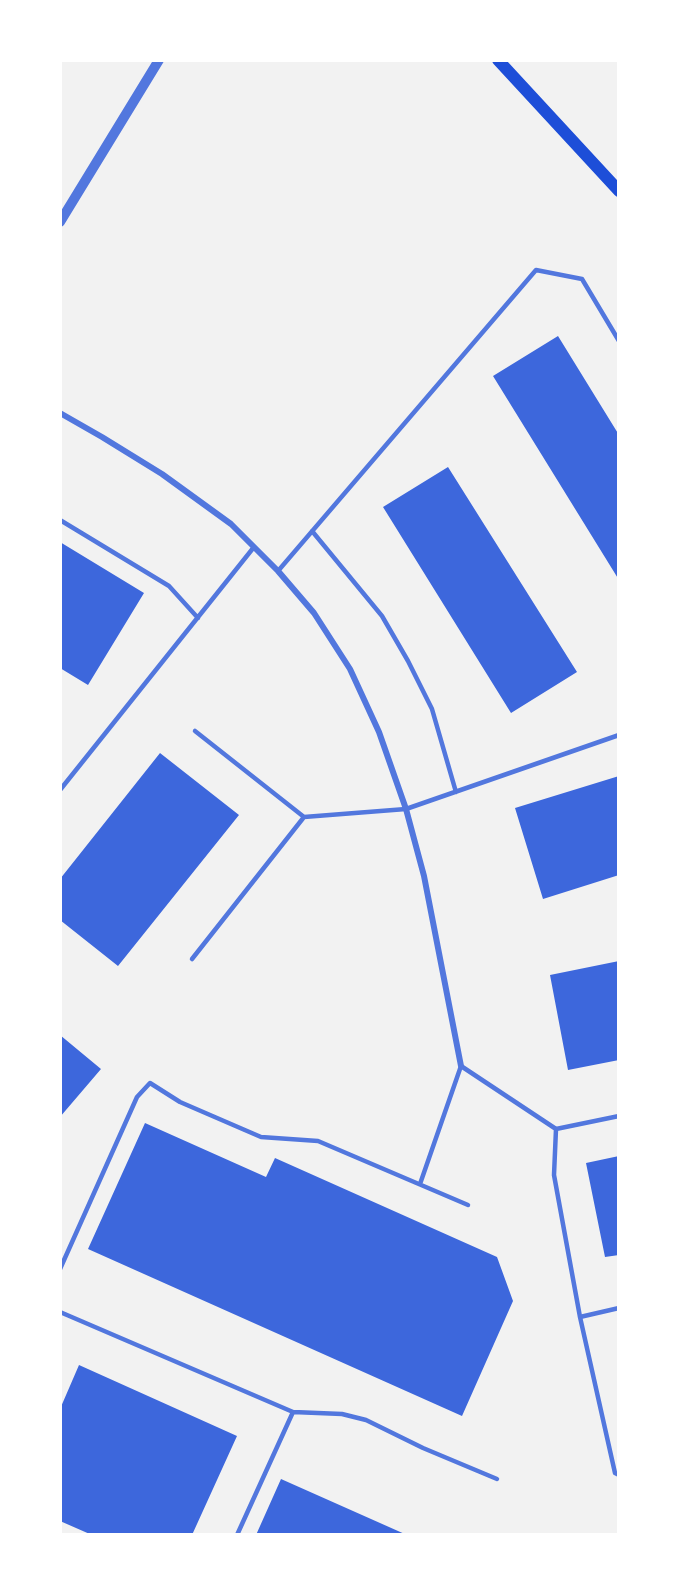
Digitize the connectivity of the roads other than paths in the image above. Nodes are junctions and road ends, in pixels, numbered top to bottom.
1 (159, 60) edge
2 (498, 60) edge
3 (619, 190) edge
4 (60, 222) edge
5 (619, 341) edge
6 (60, 413) edge
7 (60, 520) edge
8 (312, 531) junction
9 (254, 547) junction
10 (278, 571) junction
11 (198, 618) junction
12 (195, 731) dead end
13 (619, 735) edge
14 (60, 790) edge
15 (456, 792) junction
16 (406, 809) junction
17 (304, 816) junction
18 (192, 960) dead end
19 (461, 1066) junction
20 (619, 1116) edge
21 (556, 1129) junction
22 (420, 1185) junction
23 (468, 1205) dead end
24 (60, 1269) edge
25 (619, 1308) edge
26 (60, 1312) edge
27 (580, 1317) junction
28 (293, 1412) junction
29 (619, 1475) edge
30 (497, 1479) dead end
31 (237, 1535) edge

1 - 4 street
2 - 3 main road
5 - 8 lane
6 - 9 street
7 - 11 lane
8 - 10 lane
8 - 15 lane
9 - 10 street
9 - 11 lane
10 - 16 street
11 - 14 lane
12 - 17 lane
13 - 15 lane
15 - 16 lane
16 - 17 lane
16 - 19 street
17 - 18 lane
19 - 21 lane
19 - 22 lane
20 - 21 lane
21 - 27 lane
22 - 23 lane
22 - 24 lane
25 - 27 lane
26 - 28 lane
27 - 29 lane
28 - 30 lane
28 - 31 lane

